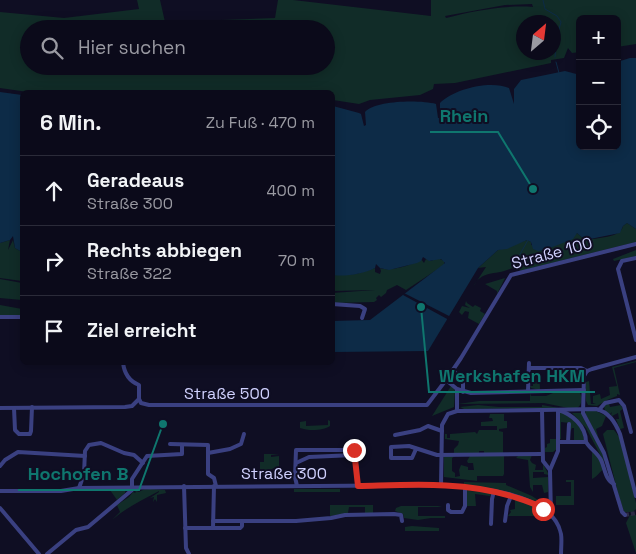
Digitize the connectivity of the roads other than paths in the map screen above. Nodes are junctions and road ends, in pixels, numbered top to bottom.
1 (636, 244) edge
2 (636, 258) edge
3 (335, 304) edge
4 (0, 317) edge
5 (20, 317) edge
6 (633, 317) edge
7 (362, 318) dead end
8 (636, 340) edge
9 (636, 357) edge
10 (124, 365) edge
11 (453, 370) junction
12 (586, 371) junction
13 (446, 380) junction
14 (457, 389) junction
15 (584, 390) junction
16 (528, 391) junction
17 (463, 392) junction
18 (139, 400) junction
19 (0, 408) edge
20 (14, 408) junction
21 (32, 408) junction
22 (583, 409) junction
23 (542, 410) junction
24 (558, 410) junction
25 (600, 410) junction
26 (457, 411) junction
27 (569, 424) dead end
28 (442, 431) junction
29 (631, 432) dead end
30 (244, 434) dead end
31 (395, 435) dead end
32 (558, 442) junction
33 (568, 442) junction
34 (586, 442) junction
35 (170, 444) dead end
36 (182, 444) junction
37 (416, 449) junction
38 (208, 453) junction
39 (442, 454) junction
40 (542, 454) junction
41 (354, 455) junction
42 (85, 456) junction
43 (143, 463) junction
44 (296, 463) junction
45 (0, 466) edge
46 (550, 470) junction
47 (614, 484) junction
48 (441, 485) junction
49 (184, 486) junction
50 (215, 486) junction
51 (297, 486) junction
52 (358, 486) junction
53 (133, 487) junction
54 (465, 487) junction
55 (79, 488) junction
56 (0, 491) edge
57 (494, 491) junction
58 (511, 496) junction
59 (636, 496) edge
60 (448, 505) dead end
61 (0, 508) edge
62 (625, 515) dead end
63 (551, 516) junction
64 (213, 521) junction
65 (242, 521) junction
66 (402, 521) dead end
67 (505, 521) dead end
68 (491, 524) dead end
69 (185, 528) junction
70 (213, 528) junction
71 (39, 554) edge
72 (47, 554) edge
73 (190, 554) edge
74 (561, 554) edge

1 - 11 street, Straße 100
2 - 6 street
3 - 7 street
4 - 5 street
6 - 8 street
9 - 12 street
10 - 18 street
11 - 13 street, Straße 100
11 - 17 street
12 - 15 street
12 - 16 street
13 - 14 street
13 - 18 street, Straße 500
14 - 17 street
14 - 26 street
15 - 16 street
15 - 22 street
16 - 17 street
18 - 21 street, Straße 500
19 - 20 street, Straße 500
20 - 21 street, Straße 500
20 - 21 street
22 - 24 street
22 - 25 street
22 - 47 street
23 - 24 street
23 - 26 street
23 - 40 street
24 - 32 street
24 - 34 street
25 - 29 street
25 - 59 street
26 - 28 street
27 - 33 street
28 - 31 street
28 - 39 street
30 - 38 street
32 - 33 street
32 - 46 street
33 - 34 street
34 - 47 street
35 - 36 street
36 - 38 street
36 - 43 street
37 - 37 street
37 - 39 street
38 - 50 street
39 - 40 street
39 - 48 street
40 - 46 street
41 - 44 street
41 - 44 street
41 - 52 street
42 - 43 street
42 - 45 street
42 - 55 street
43 - 53 street
44 - 51 street
46 - 63 street
47 - 62 street
48 - 52 street, Straße 300
48 - 54 street, Straße 300
49 - 50 street, Straße 300
49 - 53 street, Straße 300
49 - 69 street
50 - 51 street, Straße 300
50 - 64 street
51 - 52 street, Straße 300
53 - 55 street, Straße 300
53 - 72 street
54 - 57 street, Straße 300
54 - 60 street
55 - 56 street, Straße 300
57 - 58 street, Straße 300
57 - 68 street
58 - 63 street, Straße 300
58 - 67 street
61 - 71 street
63 - 74 street
64 - 65 street
64 - 70 street
65 - 66 street
65 - 70 street
69 - 70 street
69 - 73 street

